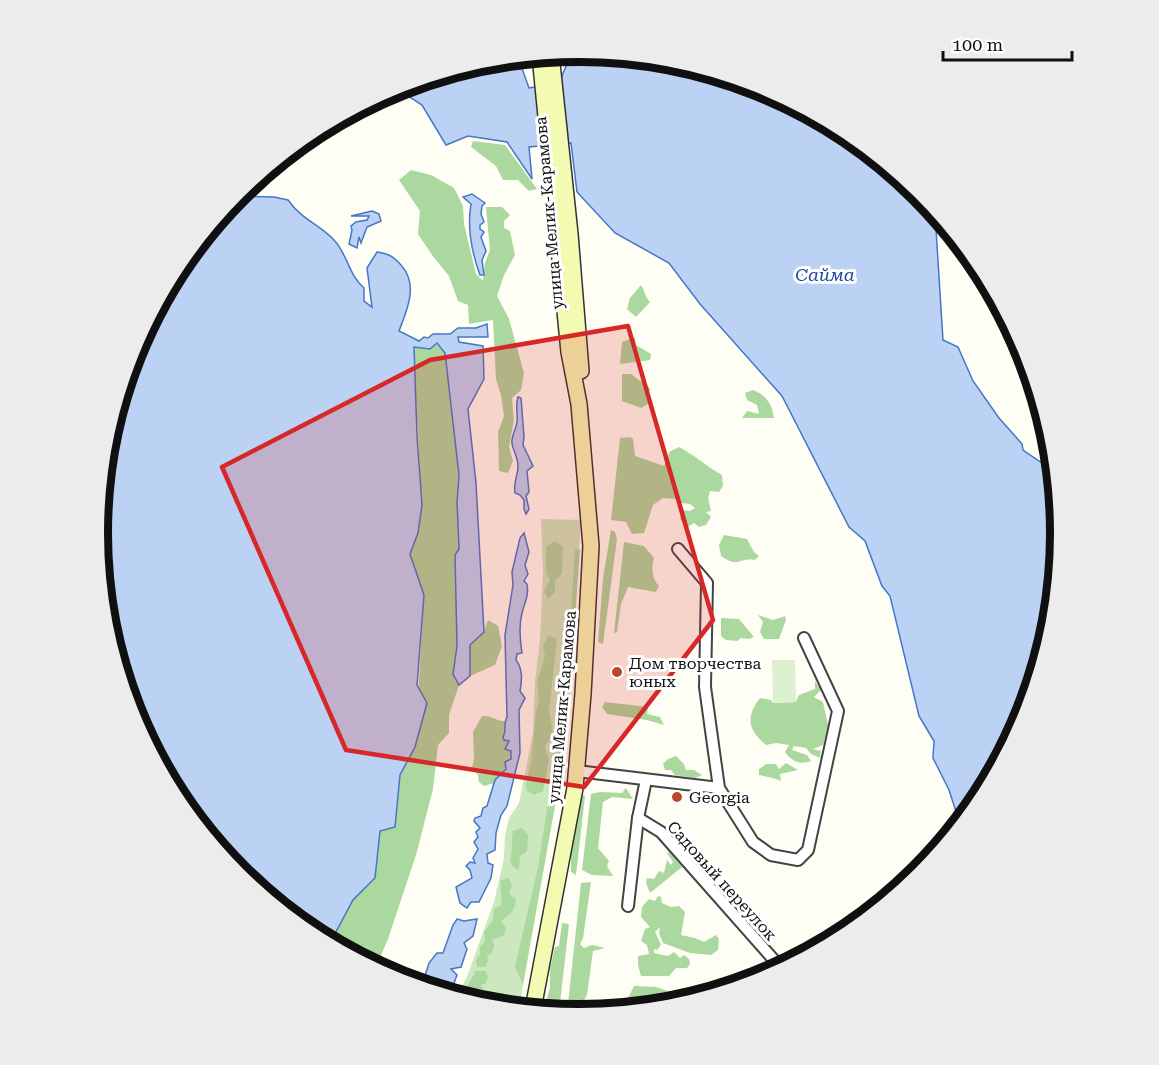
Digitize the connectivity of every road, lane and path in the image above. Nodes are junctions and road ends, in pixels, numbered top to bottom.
1 (552, 63) edge
2 (541, 64) edge
3 (563, 234) junction
4 (678, 549) dead end
5 (804, 638) dead end
6 (577, 771) junction
7 (646, 780) junction
8 (719, 788) junction
9 (638, 818) junction
10 (628, 906) dead end
11 (775, 961) edge
12 (535, 1001) edge

1 - 3 main road, улица Мелик-Карамова
2 - 3 main road, улица Мелик-Карамова
3 - 6 main road, улица Мелик-Карамова
4 - 8 street
5 - 8 street
6 - 7 street
6 - 12 main road, улица Мелик-Карамова
7 - 8 street
7 - 9 street
9 - 10 street
9 - 11 street, Садовый переулок

